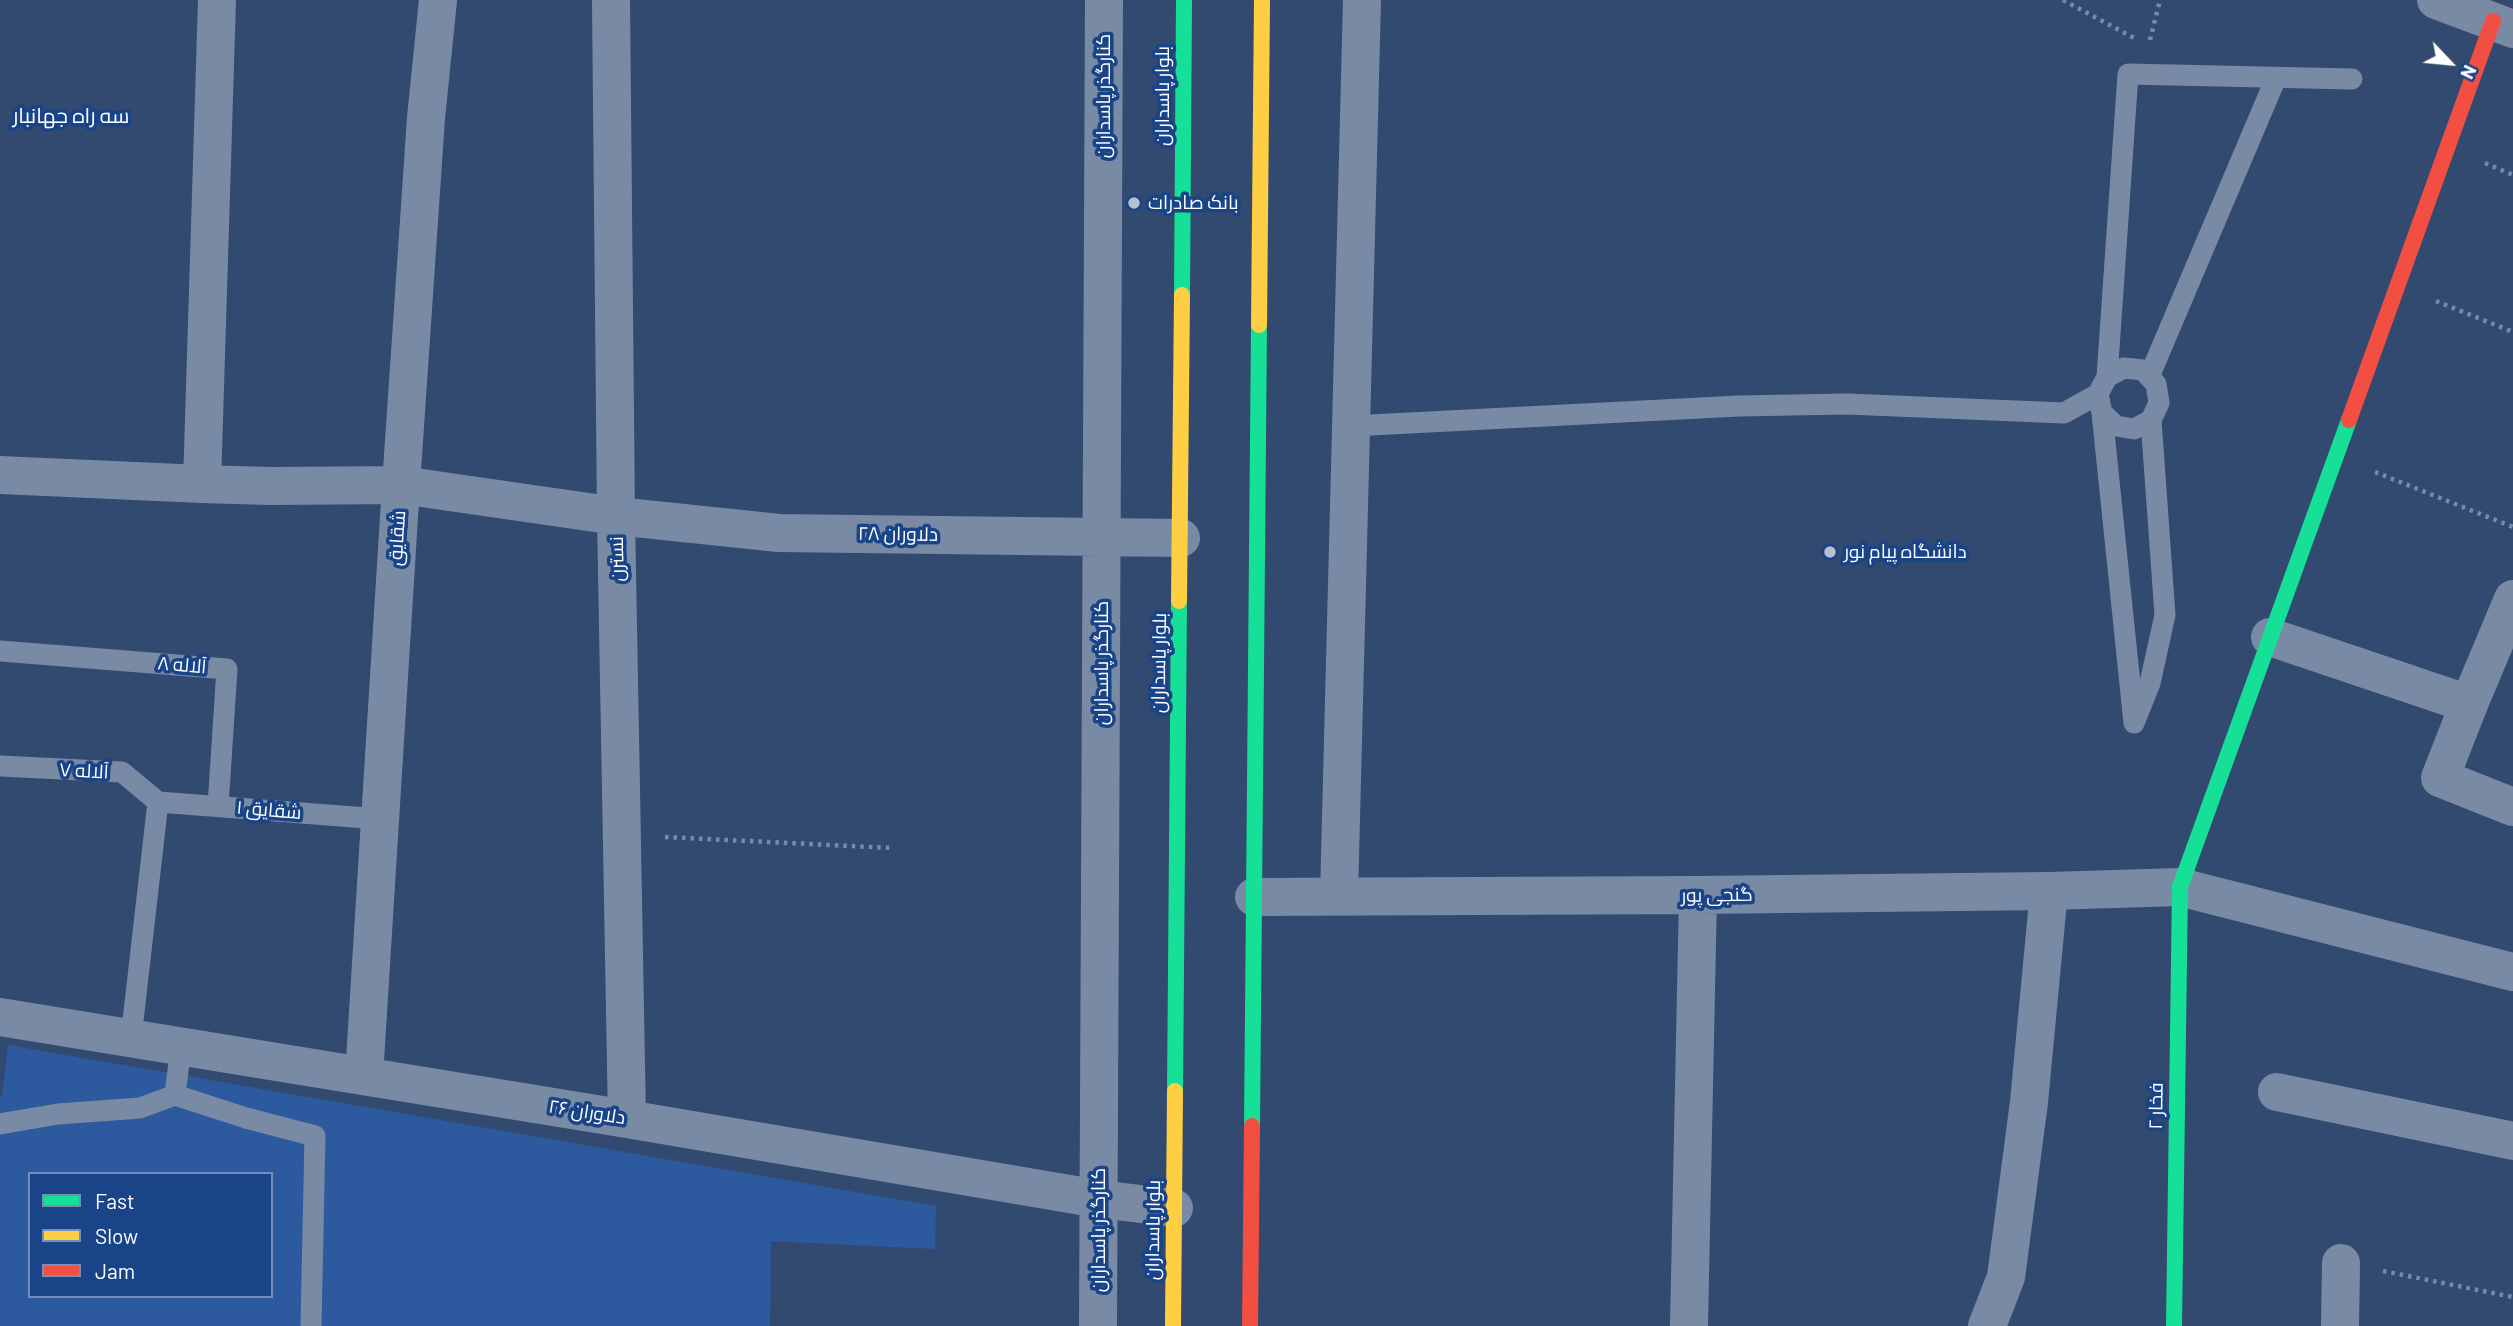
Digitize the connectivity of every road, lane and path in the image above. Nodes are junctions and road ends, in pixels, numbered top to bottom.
1 (218, 0) edge
2 (438, 0) edge
3 (611, 0) edge
4 (1104, 0) edge
5 (1184, 0) edge
6 (1262, 0) edge
7 (1362, 0) edge
8 (2063, 0) edge
9 (2160, 0) edge
10 (2436, 0) edge
11 (2503, 25) edge
12 (2276, 78) junction
13 (2352, 79) dead end
14 (2397, 286) junction
15 (2513, 332) edge
16 (2149, 377) junction
17 (2102, 395) junction
18 (2151, 420) junction
19 (1351, 426) junction
20 (2335, 456) junction
21 (0, 475) edge
22 (202, 484) junction
23 (401, 485) junction
24 (616, 516) junction
25 (2513, 527) edge
26 (1102, 537) junction
27 (1181, 538) junction
28 (2513, 600) edge
29 (2270, 637) junction
30 (0, 651) edge
31 (2469, 704) junction
32 (0, 766) edge
33 (159, 802) junction
34 (218, 806) junction
35 (2513, 807) edge
36 (380, 819) junction
37 (622, 835) junction
38 (892, 848) dead end
39 (2180, 887) junction
40 (2049, 891) junction
41 (1698, 895) junction
42 (1339, 896) junction
43 (1254, 897) junction
44 (2513, 972) edge
45 (0, 1017) edge
46 (131, 1038) junction
47 (181, 1046) junction
48 (364, 1076) junction
49 (2277, 1092) dead end
50 (175, 1095) junction
51 (627, 1119) junction
52 (0, 1124) edge
53 (2513, 1142) edge
54 (1099, 1199) junction
55 (1174, 1208) junction
56 (2341, 1263) joint
57 (2513, 1297) edge
58 (311, 1326) edge
59 (1098, 1326) edge
60 (1173, 1326) edge
61 (1251, 1326) edge
62 (1689, 1326) edge
63 (1987, 1326) edge
64 (2174, 1326) edge
65 (2340, 1326) edge

1 - 22 street
2 - 23 street, شقایق
3 - 24 street, نسترن
4 - 26 street, کنارگذر پاسداران
5 - 27 main road, بلوار پاسداران
6 - 43 main road
7 - 19 street
8 - 9 path
10 - 11 street
11 - 14 main road, فخار ۲
12 - 13 lane
12 - 16 lane
12 - 17 lane
14 - 15 path
14 - 20 main road, فخار ۲
16 - 17 lane
16 - 18 lane
17 - 18 lane
17 - 18 lane
17 - 19 lane
19 - 42 street
20 - 25 path
20 - 29 main road, فخار ۲
21 - 22 street, دلاوران ۲۸
22 - 23 street, دلاوران ۲۸
23 - 24 street, دلاوران ۲۸
23 - 36 street, شقایق
24 - 26 street, دلاوران ۲۸
24 - 37 street, نسترن
26 - 27 street, دلاوران ۲۸
26 - 54 street, کنارگذر پاسداران
27 - 55 main road, بلوار پاسداران
28 - 31 street
29 - 31 street
29 - 39 main road, فخار ۲
30 - 34 lane, آلاله ۸
31 - 35 street
32 - 33 lane, آلاله ۷
33 - 34 lane, شقایق ۱
33 - 46 lane
34 - 36 lane, شقایق ۱
36 - 48 street, شقایق
37 - 38 path
37 - 51 street, نسترن
39 - 40 street, گنجی پور
39 - 44 street, گنجی پور
39 - 64 main road, فخار ۲
40 - 41 street, گنجی پور
40 - 63 street
41 - 42 street, گنجی پور
41 - 62 street
42 - 43 street, گنجی پور
43 - 61 main road
45 - 46 street, دلاوران ۲۶
46 - 47 street, دلاوران ۲۶
47 - 48 street, دلاوران ۲۶
47 - 50 lane
48 - 51 street, دلاوران ۲۶
49 - 53 street
50 - 52 lane
50 - 58 lane
51 - 54 street, دلاوران ۲۶
54 - 55 street, دلاوران ۲۶
54 - 59 street, کنارگذر پاسداران
55 - 60 main road, بلوار پاسداران
56 - 57 path
56 - 65 street

